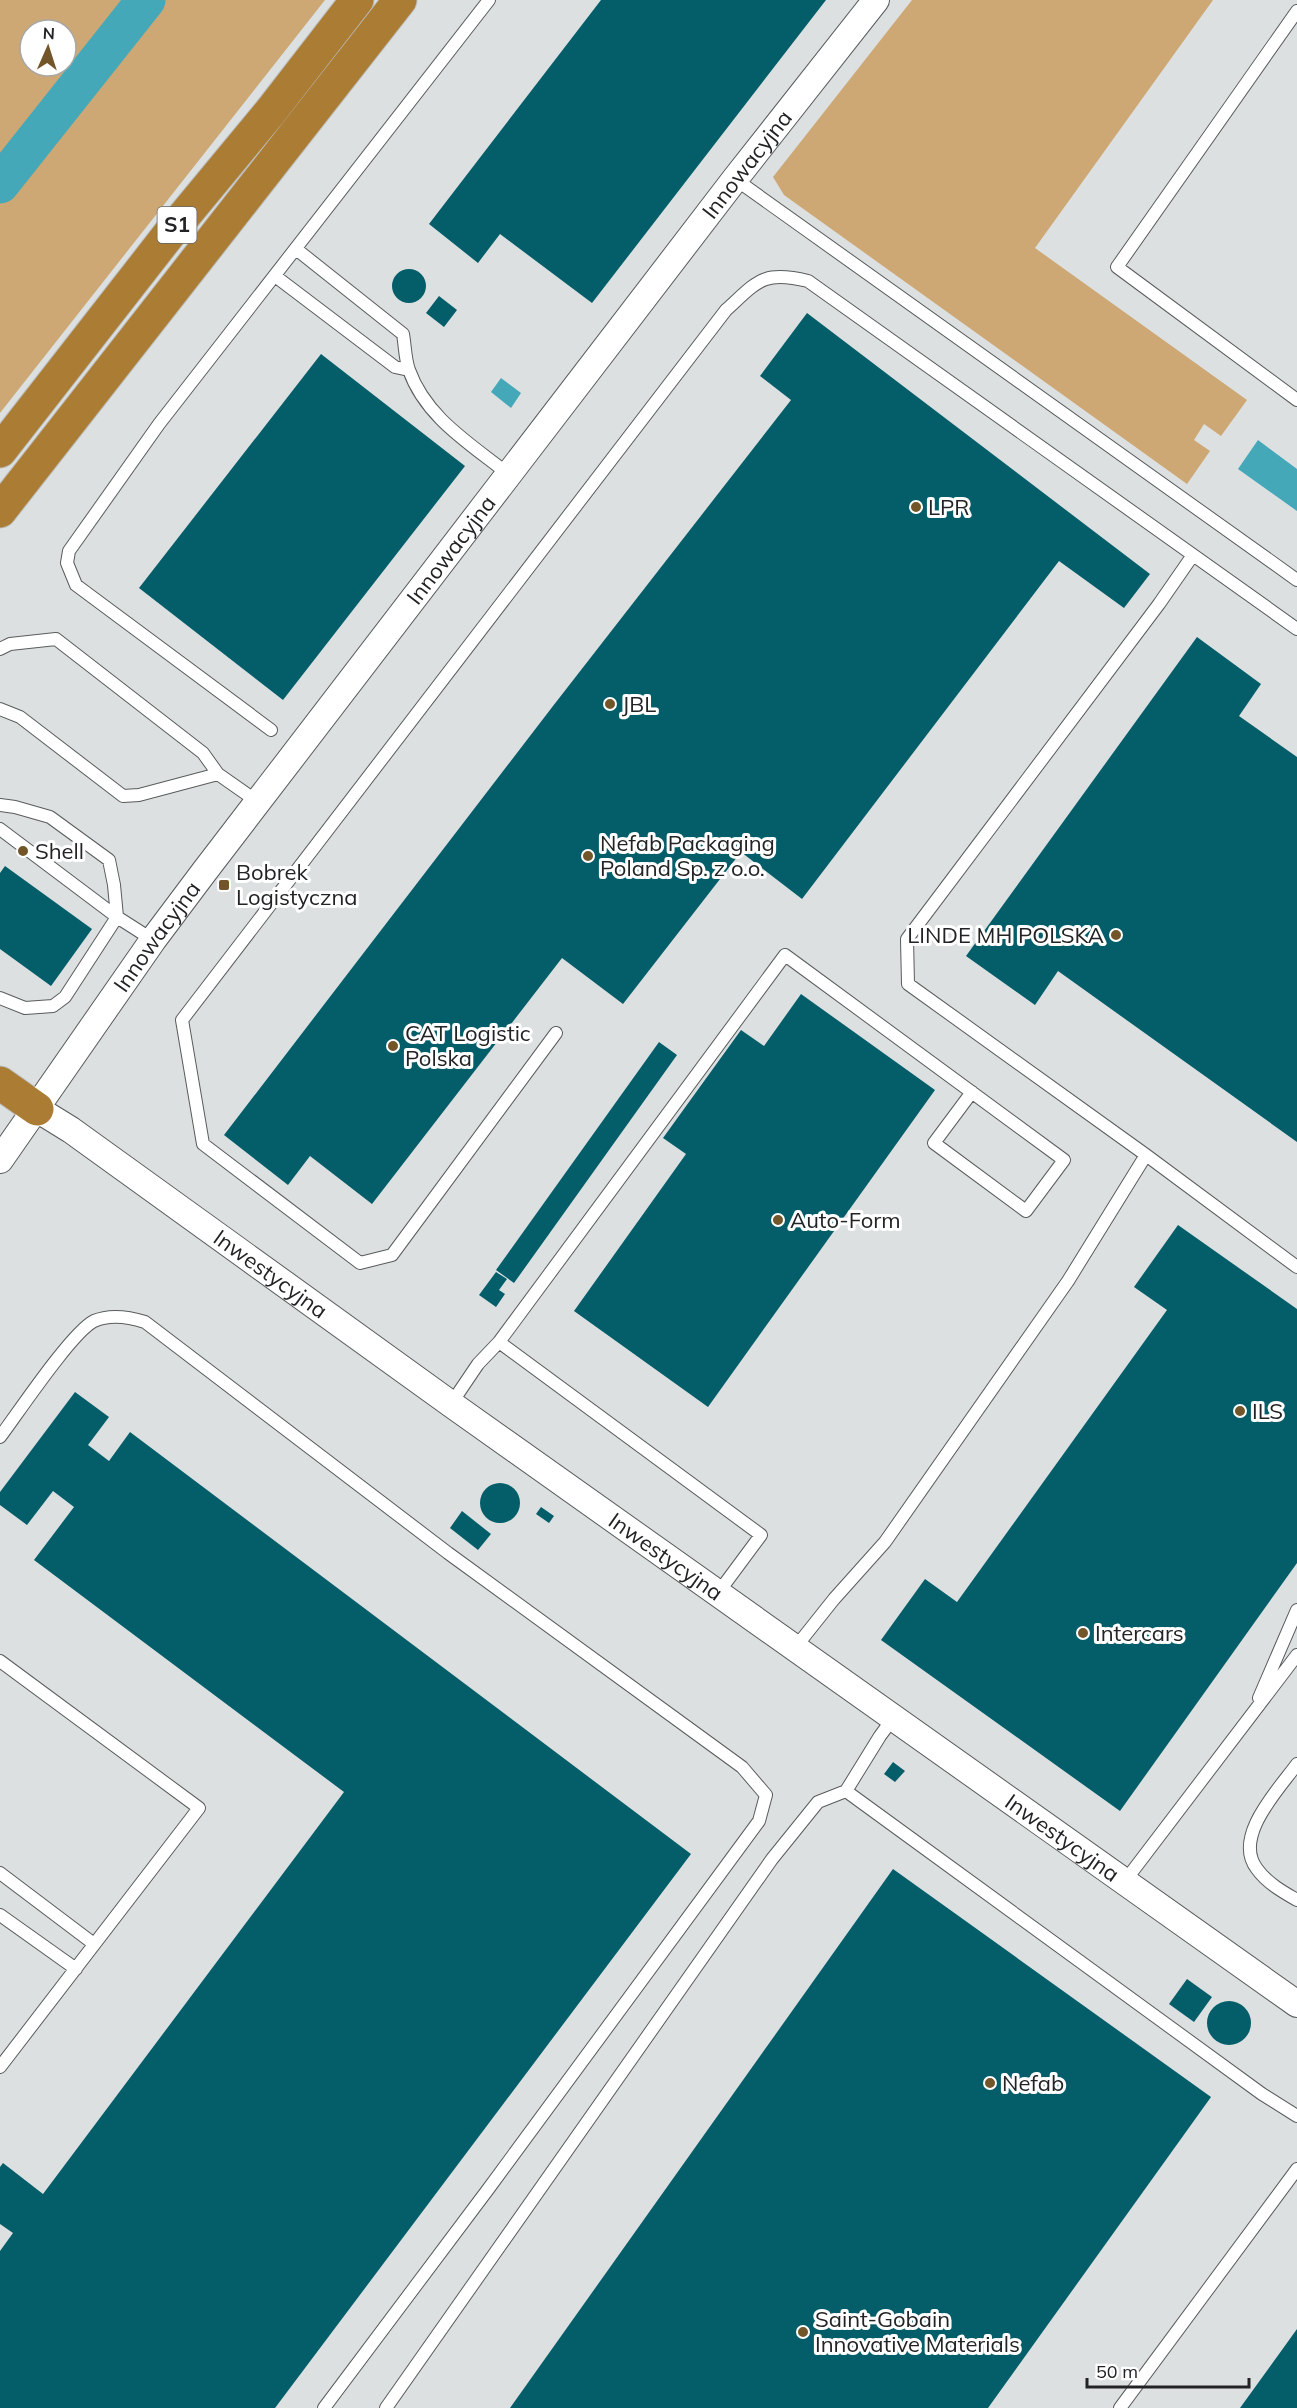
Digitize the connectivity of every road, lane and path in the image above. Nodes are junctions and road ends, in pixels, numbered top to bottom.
1 (357, 0) edge
2 (400, 0) edge
3 (489, 0) edge
4 (876, 0) edge
5 (1297, 11) edge
6 (735, 179) junction
7 (296, 249) junction
8 (275, 276) junction
9 (409, 370) junction
10 (1296, 398) edge
11 (0, 451) edge
12 (508, 474) junction
13 (0, 511) edge
14 (1193, 555) junction
15 (1297, 580) edge
16 (1297, 629) edge
17 (0, 649) edge
18 (0, 709) edge
19 (271, 730) dead end
20 (218, 774) junction
21 (258, 802) junction
22 (0, 806) edge
23 (0, 829) edge
24 (117, 917) junction
25 (153, 940) junction
26 (0, 998) edge
27 (556, 1033) dead end
28 (0, 1083) edge
29 (972, 1092) junction
30 (37, 1109) junction
31 (1146, 1155) junction
32 (0, 1160) edge
33 (1297, 1267) edge
34 (499, 1342) junction
35 (451, 1404) junction
36 (0, 1436) edge
37 (718, 1593) junction
38 (1297, 1610) edge
39 (795, 1648) junction
40 (1297, 1655) edge
41 (0, 1661) edge
42 (1252, 1713) junction
43 (894, 1718) junction
44 (1297, 1764) edge
45 (846, 1791) junction
46 (0, 1873) edge
47 (1125, 1881) junction
48 (1297, 1900) edge
49 (0, 1915) edge
50 (94, 1944) junction
51 (76, 1969) junction
52 (1297, 2004) edge
53 (0, 2067) edge
54 (1297, 2116) edge
55 (1297, 2169) edge
56 (324, 2408) edge
57 (386, 2408) edge
58 (1120, 2408) edge

1 - 11 highway, S1
2 - 13 highway, S1
3 - 7 lane
4 - 6 street, Innowacyjna
5 - 10 lane
6 - 12 street, Innowacyjna
6 - 15 lane
7 - 8 lane
7 - 9 lane
8 - 9 lane
8 - 19 lane
9 - 12 lane
12 - 21 street, Innowacyjna
14 - 16 lane
14 - 27 lane
14 - 31 lane
17 - 20 lane
18 - 20 lane
20 - 21 lane
21 - 25 street, Innowacyjna
22 - 24 lane
23 - 24 lane
24 - 25 lane
24 - 26 lane
25 - 30 street, Innowacyjna
28 - 30 highway
29 - 29 lane
29 - 34 lane
30 - 32 street, Innowacyjna
30 - 35 street, Inwestycyjna
31 - 33 lane
31 - 39 lane
34 - 35 lane
34 - 37 lane
35 - 37 street, Inwestycyjna
36 - 56 lane
37 - 39 street, Inwestycyjna
38 - 42 lane
39 - 43 street, Inwestycyjna
40 - 42 lane
41 - 50 lane
42 - 47 lane
43 - 45 lane
43 - 47 street, Inwestycyjna
44 - 48 lane
45 - 54 lane
45 - 57 lane
46 - 50 lane
47 - 52 street, Inwestycyjna
49 - 51 lane
50 - 51 lane
51 - 53 lane
55 - 58 lane

